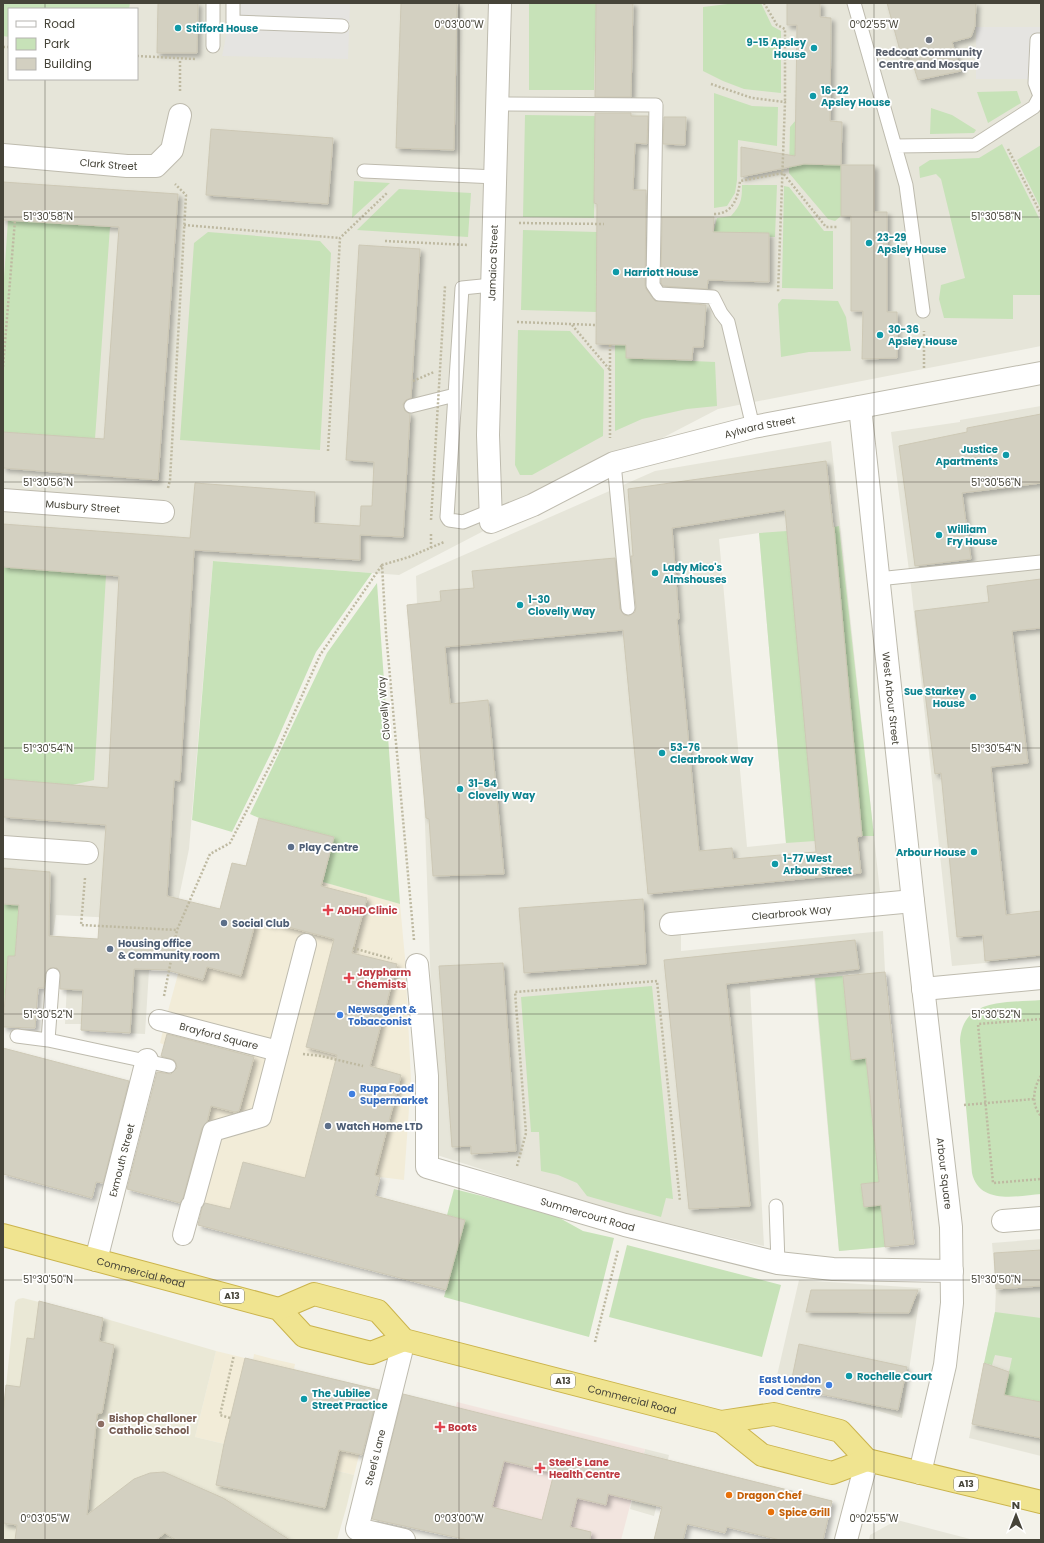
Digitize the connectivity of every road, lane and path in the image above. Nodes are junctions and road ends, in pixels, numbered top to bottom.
1 (213, 3) edge
2 (233, 3) edge
3 (500, 3) edge
4 (764, 3) edge
5 (854, 3) edge
6 (342, 26) dead end
7 (1041, 40) edge
8 (213, 46) dead end
9 (138, 56) edge
10 (711, 84) dead end
11 (1040, 96) edge
12 (785, 102) junction
13 (498, 104) junction
14 (180, 115) joint
15 (999, 130) junction
16 (895, 146) junction
17 (3, 155) edge
18 (156, 166) junction
19 (364, 171) dead end
20 (410, 173) junction
21 (783, 173) junction
22 (496, 177) junction
23 (714, 214) dead end
24 (1041, 214) edge
25 (15, 220) dead end
26 (494, 223) junction
27 (604, 224) dead end
28 (184, 225) junction
29 (837, 227) dead end
30 (340, 238) junction
31 (385, 241) dead end
32 (493, 246) junction
33 (492, 285) junction
34 (445, 286) dead end
35 (778, 293) dead end
36 (923, 311) joint
37 (490, 321) junction
38 (572, 324) junction
39 (596, 325) dead end
40 (610, 345) dead end
41 (3, 367) edge
42 (440, 370) junction
43 (610, 370) junction
44 (924, 371) dead end
45 (1041, 373) edge
46 (412, 382) dead end
47 (455, 395) junction
48 (411, 406) dead end
49 (860, 406) junction
50 (753, 427) junction
51 (328, 451) dead end
52 (612, 463) junction
53 (3, 500) edge
54 (163, 512) joint
55 (490, 517) junction
56 (431, 520) dead end
57 (450, 539) dead end
58 (1041, 562) edge
59 (382, 565) junction
60 (878, 579) junction
61 (628, 608) dead end
62 (3, 847) edge
63 (87, 854) joint
64 (913, 901) junction
65 (671, 924) dead end
66 (177, 930) junction
67 (306, 944) dead end
68 (353, 948) dead end
69 (417, 965) junction
70 (53, 975) dead end
71 (1041, 978) edge
72 (923, 989) junction
73 (1041, 1019) edge
74 (159, 1020) joint
75 (16, 1036) dead end
76 (48, 1040) junction
77 (278, 1051) junction
78 (147, 1060) junction
79 (169, 1066) dead end
80 (363, 1066) dead end
81 (1041, 1076) edge
82 (1034, 1099) junction
83 (986, 1103) junction
84 (966, 1105) dead end
85 (1041, 1116) edge
86 (1041, 1179) edge
87 (511, 1192) junction
88 (680, 1201) dead end
89 (776, 1206) dead end
90 (1041, 1218) edge
91 (1003, 1221) dead end
92 (625, 1225) junction
93 (183, 1235) dead end
94 (3, 1236) edge
95 (96, 1260) junction
96 (778, 1263) junction
97 (952, 1271) junction
98 (279, 1309) junction
99 (404, 1340) junction
100 (595, 1342) dead end
101 (234, 1355) dead end
102 (230, 1418) dead end
103 (721, 1422) junction
104 (867, 1460) junction
105 (920, 1473) junction
106 (1041, 1502) edge
107 (404, 1540) edge
108 (846, 1540) edge

1 - 8 lane
2 - 6 lane
3 - 13 street, Jamaica Street
4 - 12 path
5 - 16 lane
7 - 11 lane
9 - 14 path
10 - 12 path
11 - 15 lane
12 - 21 path
13 - 22 street, Jamaica Street
13 - 50 lane
14 - 18 street
15 - 16 lane
15 - 24 path
16 - 36 lane
17 - 18 street, Clark Street
18 - 28 path
19 - 20 lane
20 - 22 lane
20 - 30 path
21 - 23 path
21 - 29 path
21 - 35 path
22 - 26 street, Jamaica Street
25 - 41 path
26 - 27 path
26 - 32 street, Jamaica Street
28 - 30 path
28 - 54 path
30 - 51 path
31 - 32 path
32 - 33 street, Jamaica Street
33 - 37 street, Jamaica Street
33 - 47 lane
34 - 42 path, bridge
36 - 44 path
37 - 38 path
37 - 55 street, Jamaica Street
38 - 39 path
38 - 43 path
40 - 43 path
42 - 46 path
42 - 56 path, bridge
43 - 52 path
45 - 49 street, Aylward Street
47 - 48 lane
47 - 55 lane
49 - 50 street, Aylward Street
49 - 60 street, West Arbour Street
50 - 52 street, Aylward Street
52 - 55 street, Aylward Street
52 - 61 lane
53 - 54 street, Musbury Street
57 - 59 path
58 - 60 lane
59 - 66 path
59 - 69 path, Clovelly Way
60 - 64 street, West Arbour Street
62 - 63 street
63 - 66 path
64 - 65 street, Clearbrook Way
64 - 72 street, West Arbour Street
66 - 74 path
67 - 77 street
68 - 69 path
69 - 87 street, Summercourt Road
70 - 76 lane
71 - 72 street
72 - 97 street, Arbour Square
73 - 83 path
74 - 77 street, Brayford Square
75 - 76 lane
76 - 78 lane
77 - 80 path
77 - 93 street
78 - 79 lane
78 - 95 street, Exmouth Street
81 - 82 path
82 - 83 path
82 - 85 path
83 - 84 path
83 - 86 path
87 - 88 path
87 - 92 street, Summercourt Road
89 - 96 lane
90 - 91 street
92 - 96 street, Summercourt Road
92 - 100 path
94 - 95 highway, Commercial Road / A13
95 - 98 highway, Commercial Road / A13
96 - 97 street, Summercourt Road
97 - 105 street, Arbour Square
98 - 99 highway
98 - 99 highway
99 - 103 highway, Commercial Road / A13
99 - 107 street, Steel's Lane
101 - 102 path
103 - 104 highway, Commercial Road / A13
103 - 104 highway, Commercial Road / A13
104 - 105 highway, A13
104 - 108 street
105 - 106 highway, A13

